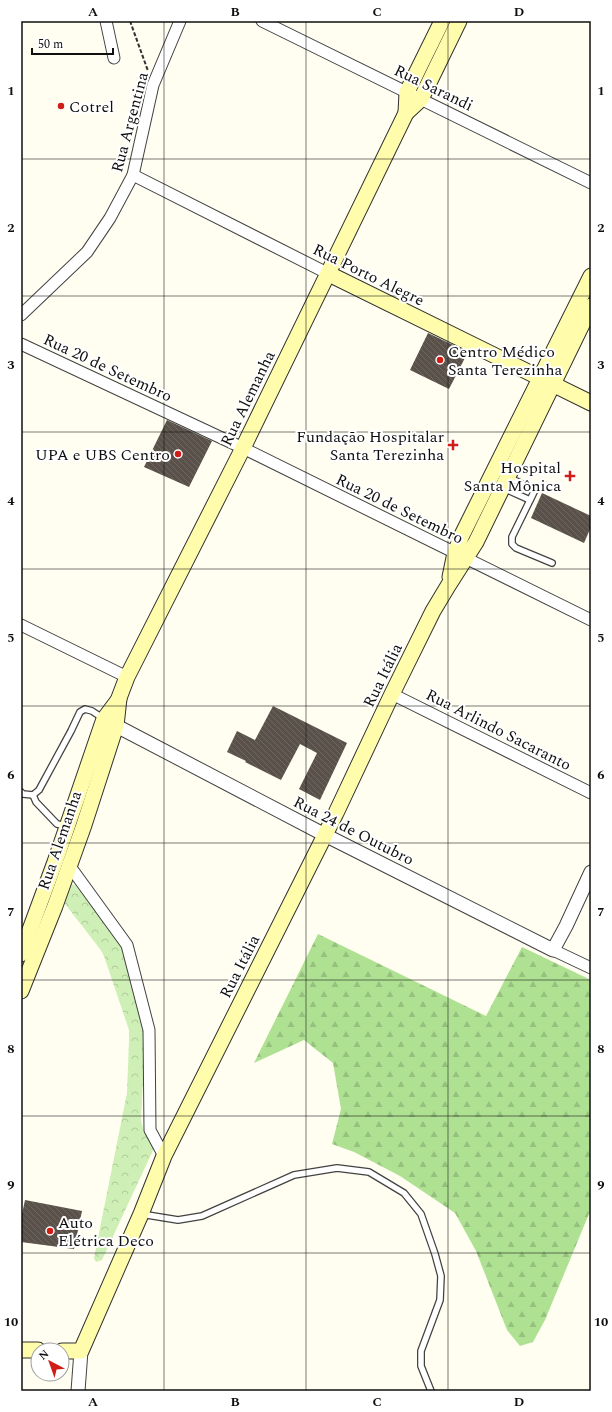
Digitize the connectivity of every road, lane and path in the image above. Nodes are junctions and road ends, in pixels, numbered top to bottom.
1 (106, 21) edge
2 (130, 21) edge
3 (180, 21) edge
4 (262, 21) edge
5 (442, 21) edge
6 (459, 21) edge
7 (114, 58) dead end
8 (153, 84) junction
9 (407, 92) junction
10 (421, 99) junction
11 (406, 113) junction
12 (132, 176) junction
13 (591, 183) edge
14 (329, 274) junction
15 (591, 276) edge
16 (591, 306) edge
17 (21, 315) edge
18 (21, 344) edge
19 (547, 381) junction
20 (591, 403) edge
21 (243, 448) junction
22 (505, 482) junction
23 (530, 500) junction
24 (461, 556) junction
25 (552, 563) dead end
26 (591, 620) edge
27 (21, 625) edge
28 (126, 677) junction
29 (392, 694) junction
30 (110, 723) junction
31 (21, 792) edge
32 (591, 793) edge
33 (32, 795) junction
34 (75, 826) junction
35 (325, 835) junction
36 (69, 865) junction
37 (591, 872) edge
38 (553, 950) junction
39 (21, 954) edge
40 (591, 968) edge
41 (21, 991) edge
42 (164, 1156) junction
43 (141, 1214) junction
44 (70, 1351) edge
45 (80, 1351) junction
46 (78, 1391) edge
47 (431, 1391) edge

1 - 7 street
2 - 8 path
3 - 8 street, Rua Argentina
4 - 9 street, Rua Sarandi
5 - 9 main road, Rua Alemanha
6 - 10 main road, Rua Alemanha
8 - 12 street, Rua Argentina
9 - 10 street, Rua Sarandi
9 - 11 main road, Rua Alemanha
10 - 11 main road, Rua Alemanha
10 - 13 street, Rua Sarandi
11 - 14 main road, Rua Alemanha
12 - 14 street, Rua Porto Alegre
12 - 17 street, Rua Argentina
14 - 19 main road, Rua Porto Alegre
14 - 21 main road, Rua Alemanha
15 - 19 main road, Rua Itália
16 - 19 main road, Rua Itália
18 - 21 street, Rua 20 de Setembro
19 - 20 main road, Rua Porto Alegre
19 - 22 main road, Rua Itália
19 - 24 main road, Rua Itália
21 - 24 street, Rua 20 de Setembro
21 - 28 main road, Rua Alemanha
22 - 23 lane
22 - 23 lane
22 - 24 main road, Rua Itália
23 - 25 lane
24 - 26 street, Rua 20 de Setembro
24 - 29 main road, Rua Itália
27 - 28 street
28 - 30 main road, Rua Alemanha
29 - 32 street, Rua Arlindo Sacaranto
29 - 35 main road, Rua Itália
30 - 33 lane
30 - 34 main road, Rua Alemanha
30 - 35 street, Rua 24 de Outubro
31 - 33 lane
33 - 34 lane
34 - 36 main road, Rua Alemanha
34 - 39 main road, Rua Alemanha
35 - 38 street, Rua 24 de Outubro
35 - 42 main road, Rua Itália
36 - 41 main road, Rua Alemanha
36 - 42 street
37 - 38 street
38 - 40 street, Rua 24 de Outubro
42 - 43 main road, Rua Itália
43 - 45 main road, Rua Itália
43 - 47 lane
44 - 45 main road
45 - 46 street

